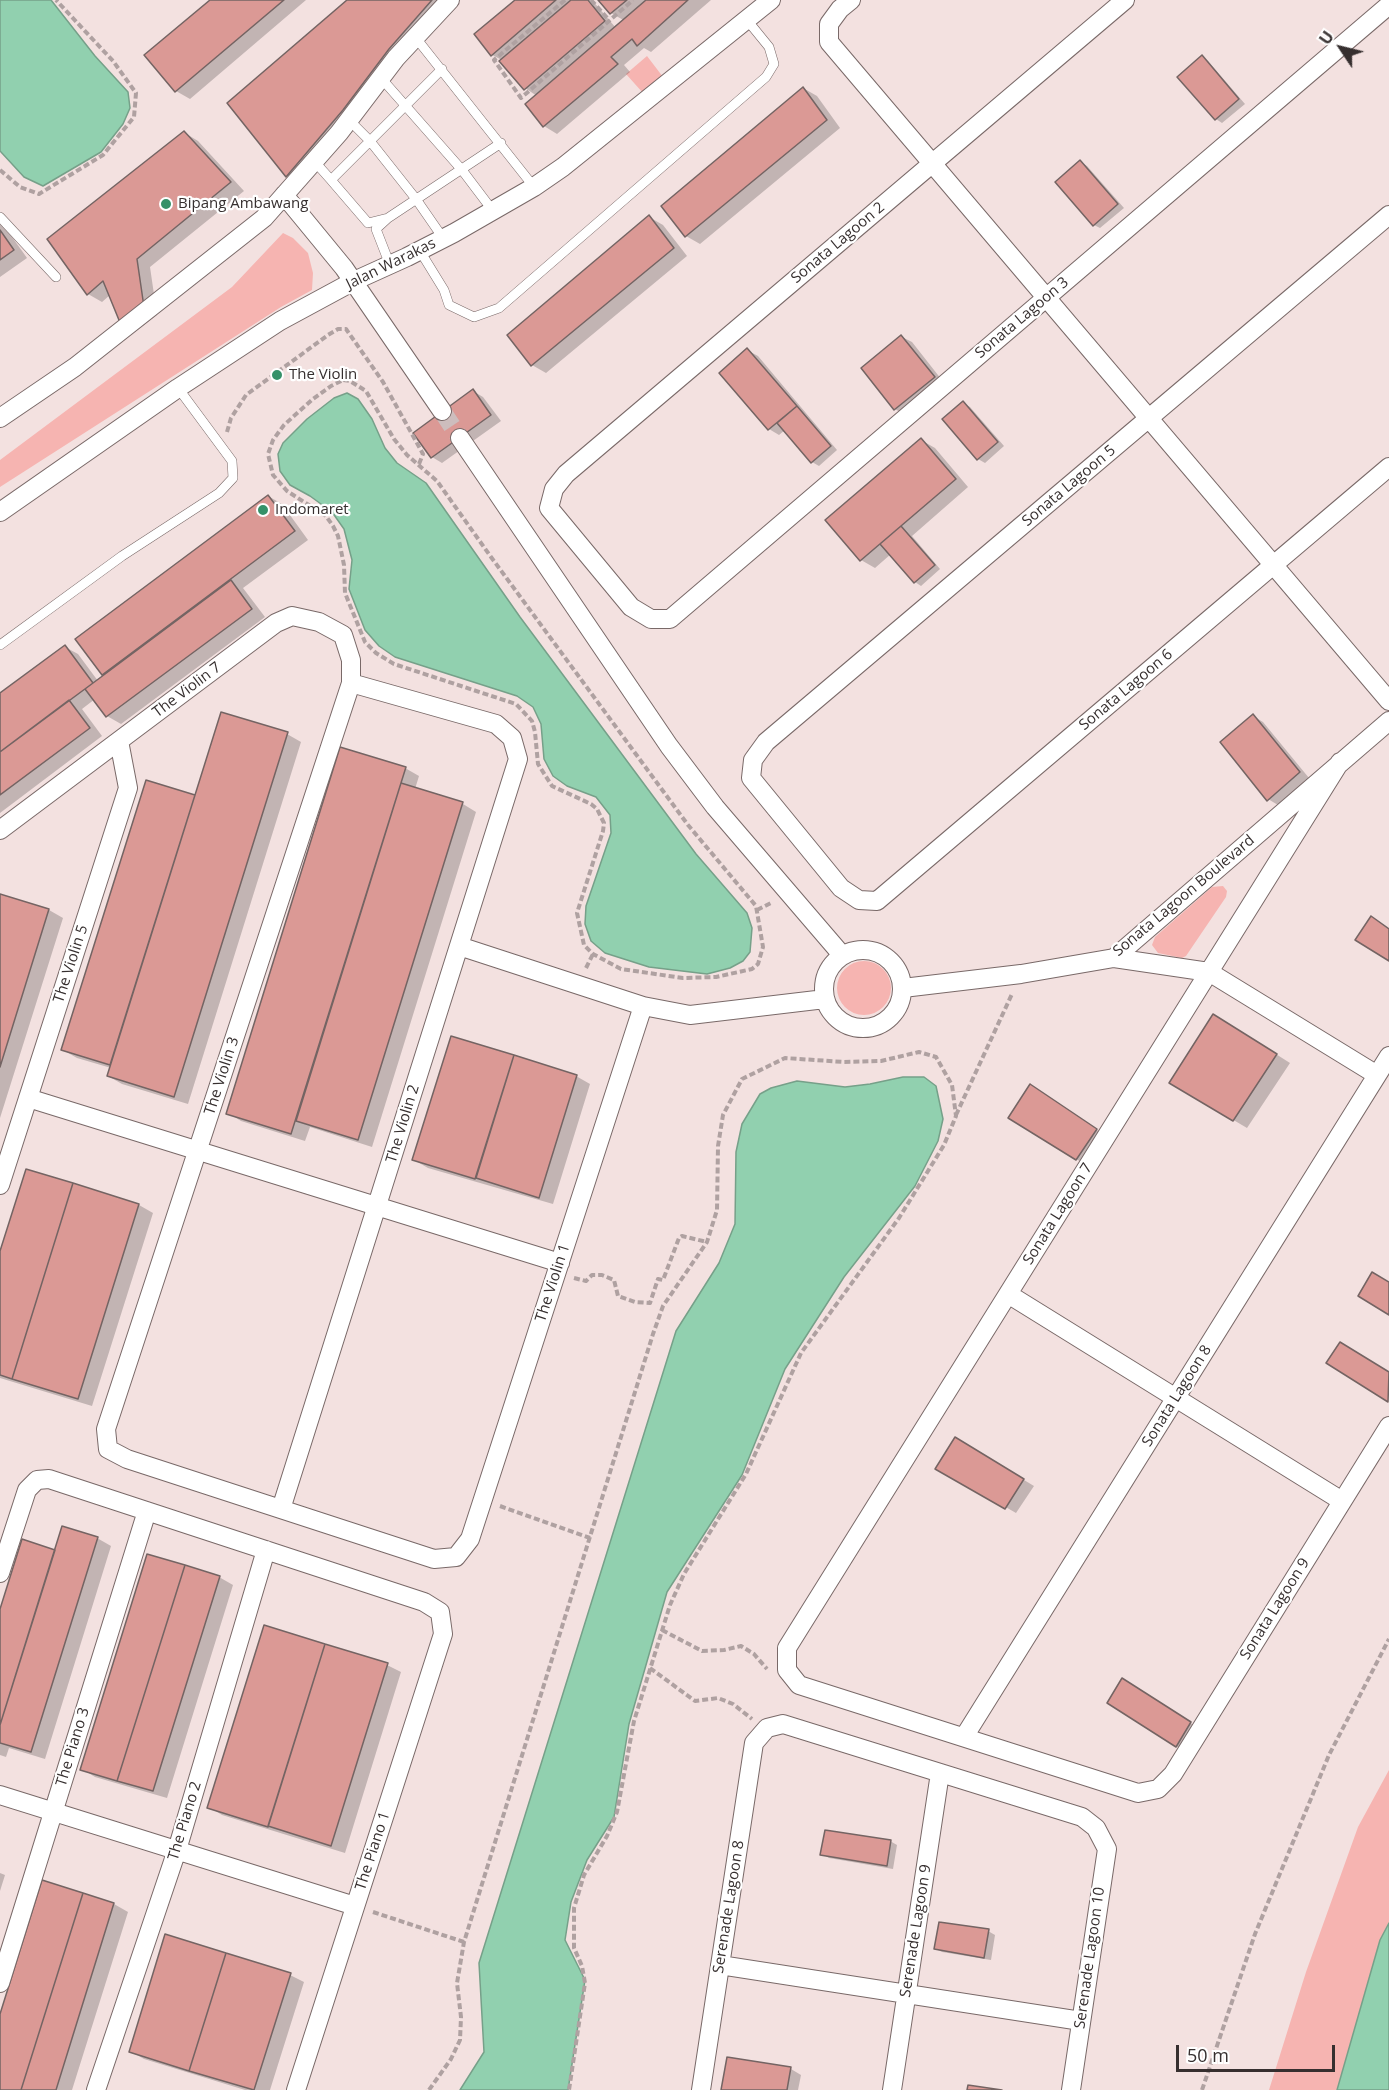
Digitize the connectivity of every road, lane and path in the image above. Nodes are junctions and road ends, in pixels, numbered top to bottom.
1 (56, 0) edge
2 (450, 0) edge
3 (565, 0) edge
4 (591, 0) edge
5 (633, 0) edge
6 (771, 0) edge
7 (851, 0) edge
8 (1125, 0) edge
9 (1389, 5) edge
10 (747, 20) junction
11 (609, 21) junction
12 (416, 38) junction
13 (442, 69) junction
14 (381, 78) junction
15 (405, 105) junction
16 (349, 120) junction
17 (370, 141) junction
18 (501, 144) junction
19 (315, 162) junction
20 (932, 163) junction
21 (0, 170) edge
22 (462, 170) junction
23 (331, 180) junction
24 (534, 187) junction
25 (284, 195) junction
26 (417, 199) junction
27 (493, 211) junction
28 (1389, 215) edge
29 (0, 216) edge
30 (388, 218) junction
31 (442, 238) junction
32 (420, 250) junction
33 (390, 265) junction
34 (56, 277) dead end
35 (354, 281) junction
36 (1046, 297) junction
37 (178, 388) junction
38 (442, 411) tunnel mouth
39 (0, 418) edge
40 (1149, 418) junction
41 (460, 438) tunnel mouth
42 (217, 443) junction
43 (419, 464) junction
44 (1389, 467) edge
45 (0, 512) edge
46 (1274, 565) junction
47 (651, 619) joint
48 (0, 645) edge
49 (351, 683) junction
50 (1389, 701) edge
51 (1389, 721) edge
52 (119, 741) junction
53 (1340, 762) junction
54 (0, 830) edge
55 (859, 900) joint
56 (459, 946) junction
57 (842, 955) junction
58 (1114, 958) junction
59 (1209, 972) junction
60 (1021, 974) junction
61 (903, 988) junction
62 (825, 999) junction
63 (643, 1006) junction
64 (1389, 1056) edge
65 (1377, 1076) junction
66 (28, 1098) junction
67 (956, 1116) junction
68 (197, 1151) junction
69 (0, 1185) edge
70 (377, 1206) junction
71 (706, 1242) junction
72 (558, 1268) junction
73 (1008, 1294) junction
74 (1176, 1398) junction
75 (1389, 1426) edge
76 (483, 1499) junction
77 (1342, 1501) junction
78 (281, 1509) junction
79 (147, 1511) junction
80 (590, 1538) junction
81 (266, 1550) junction
82 (0, 1573) edge
83 (662, 1630) junction
84 (1389, 1639) edge
85 (650, 1668) junction
86 (787, 1670) junction
87 (767, 1728) junction
88 (964, 1737) junction
89 (940, 1773) junction
90 (0, 1795) edge
91 (53, 1812) junction
92 (177, 1850) junction
93 (356, 1906) junction
94 (464, 1942) junction
95 (720, 1965) junction
96 (0, 1983) edge
97 (907, 1994) junction
98 (1081, 2021) junction
99 (96, 2090) edge
100 (296, 2090) edge
101 (429, 2090) edge
102 (569, 2090) edge
103 (701, 2090) edge
104 (892, 2090) edge
105 (1071, 2090) edge
106 (1202, 2090) edge

1 - 21 path
2 - 12 street
3 - 11 path
4 - 11 path
5 - 11 path
6 - 10 street, Jalan Warakas
7 - 20 street
8 - 20 street, Sonata Lagoon 2
9 - 36 street, Sonata Lagoon 3
10 - 24 street, Jalan Warakas
10 - 32 lane
12 - 13 lane
12 - 14 street
13 - 15 lane
13 - 18 lane
14 - 15 lane
14 - 16 street
15 - 17 lane
15 - 22 lane
16 - 17 lane
16 - 19 street
17 - 23 lane
17 - 26 lane
18 - 22 lane
18 - 24 lane
19 - 23 lane
19 - 25 street
20 - 36 street
20 - 47 street, Sonata Lagoon 2
22 - 26 lane
22 - 27 lane
23 - 30 lane
24 - 27 street, Jalan Warakas
25 - 35 street
25 - 39 street
26 - 30 lane
26 - 31 lane
27 - 31 street, Jalan Warakas
28 - 40 street, Sonata Lagoon 5
29 - 34 lane
30 - 33 lane
31 - 32 street, Jalan Warakas
32 - 33 street, Jalan Warakas
33 - 35 street, Jalan Warakas
35 - 37 street, Jalan Warakas
35 - 38 street
36 - 40 street
36 - 47 street, Sonata Lagoon 3
37 - 42 lane
37 - 45 street, Jalan Warakas
40 - 46 street
40 - 55 street, Sonata Lagoon 5
41 - 57 street
42 - 43 path
42 - 48 lane
43 - 43 path
44 - 46 street, Sonata Lagoon 6
46 - 50 street
46 - 55 street, Sonata Lagoon 6
49 - 52 street, The Violin 7
49 - 56 street, The Violin 2
49 - 68 street, The Violin 3
51 - 53 street, Sonata Lagoon Boulevard
52 - 54 street, The Violin 7
52 - 66 street, The Violin 5
53 - 58 street, Sonata Lagoon Boulevard
53 - 59 street, Sonata Lagoon 7
56 - 63 street
56 - 70 street, The Violin 2
57 - 61 street
57 - 62 street
58 - 59 street
58 - 60 street, Sonata Lagoon Boulevard
59 - 65 street
59 - 73 street, Sonata Lagoon 7
60 - 61 street, Sonata Lagoon Boulevard
60 - 67 path
61 - 62 street
62 - 63 street
63 - 72 street, The Violin 1
64 - 65 street, Sonata Lagoon 8
65 - 74 street, Sonata Lagoon 8
66 - 68 street
66 - 69 street, The Violin 5
67 - 71 path
67 - 83 path
68 - 70 street
68 - 78 street, The Violin 3
70 - 72 street
70 - 78 street, The Violin 2
71 - 72 path
71 - 80 path
72 - 76 street, The Violin 1
73 - 74 street
73 - 86 street, Sonata Lagoon 7
74 - 77 street
74 - 88 street, Sonata Lagoon 8
75 - 77 street, Sonata Lagoon 9
76 - 78 street, The Violin 1
76 - 80 path
77 - 88 street, Sonata Lagoon 9
79 - 81 street
79 - 82 street
79 - 91 street, The Piano 3
80 - 94 path
81 - 92 street, The Piano 2
81 - 93 street, The Piano 1
83 - 85 path
83 - 86 path
84 - 106 path
85 - 87 path
85 - 102 path
86 - 88 street
87 - 89 street
87 - 95 street, Serenade Lagoon 8
89 - 97 street, Serenade Lagoon 9
89 - 98 street, Serenade Lagoon 10
90 - 91 street
91 - 92 street
91 - 96 street, The Piano 3
92 - 93 street
92 - 99 street, The Piano 2
93 - 94 path
93 - 100 street, The Piano 1
94 - 101 path
95 - 97 street
95 - 103 street, Serenade Lagoon 8
97 - 98 street
97 - 104 street, Serenade Lagoon 9
98 - 105 street, Serenade Lagoon 10

